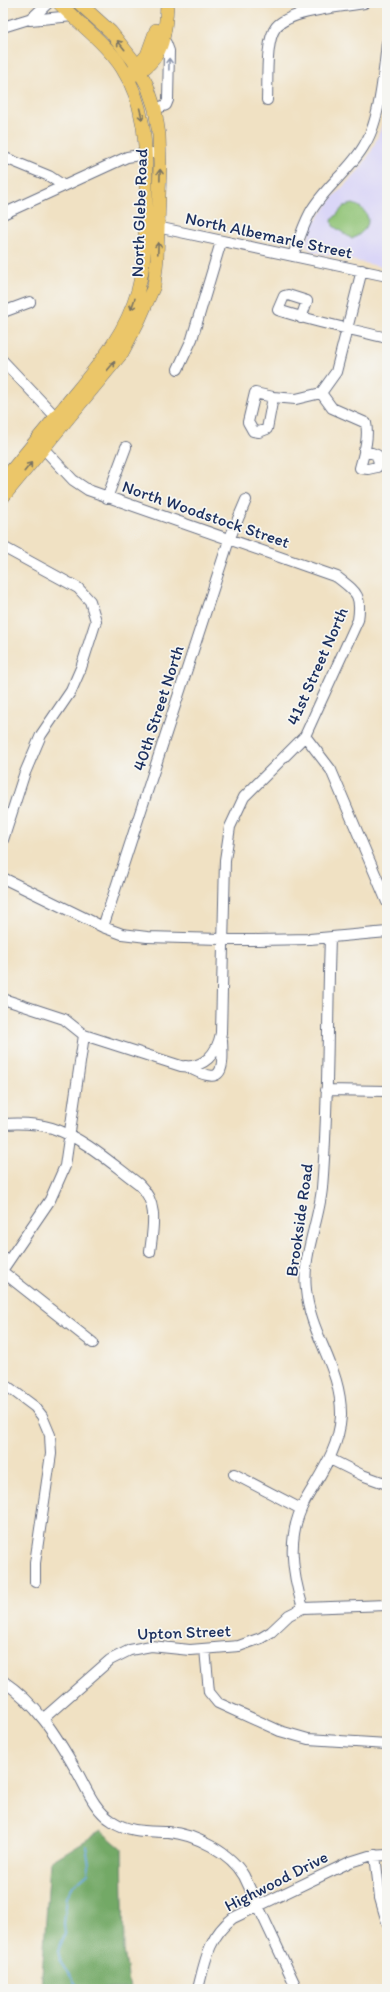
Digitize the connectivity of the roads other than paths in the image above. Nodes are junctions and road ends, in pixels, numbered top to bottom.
1 (48, 3) edge
2 (59, 3) edge
3 (79, 3) edge
4 (159, 3) edge
5 (167, 3) edge
6 (364, 3) edge
7 (73, 16) junction
8 (28, 20) junction
9 (3, 27) edge
10 (161, 41) junction
11 (387, 43) edge
12 (139, 69) junction
13 (127, 77) junction
14 (267, 100) dead end
15 (155, 109) junction
16 (146, 153) junction
17 (160, 153) junction
18 (3, 157) edge
19 (64, 186) junction
20 (3, 214) edge
21 (145, 225) junction
22 (159, 228) junction
23 (221, 242) junction
24 (293, 256) junction
25 (362, 270) junction
26 (387, 276) edge
27 (30, 302) dead end
28 (3, 312) edge
29 (301, 318) dead end
30 (348, 328) junction
31 (387, 338) edge
32 (3, 361) edge
33 (178, 369) dead end
34 (321, 392) junction
35 (273, 397) dead end
36 (56, 417) junction
37 (126, 447) dead end
38 (43, 448) junction
39 (364, 450) dead end
40 (3, 482) edge
41 (3, 497) edge
42 (106, 498) junction
43 (246, 500) dead end
44 (230, 540) junction
45 (3, 547) edge
46 (360, 604) joint
47 (305, 736) junction
48 (3, 840) edge
49 (3, 878) edge
50 (387, 902) edge
51 (103, 927) junction
52 (387, 932) edge
53 (222, 938) junction
54 (330, 938) junction
55 (3, 999) edge
56 (221, 1033) junction
57 (84, 1035) junction
58 (186, 1066) junction
59 (326, 1090) junction
60 (387, 1091) edge
61 (3, 1124) edge
62 (71, 1135) junction
63 (150, 1252) dead end
64 (3, 1269) edge
65 (3, 1272) edge
66 (93, 1343) dead end
67 (3, 1384) edge
68 (330, 1459) junction
69 (234, 1474) dead end
70 (387, 1484) edge
71 (302, 1509) junction
72 (35, 1582) dead end
73 (387, 1605) edge
74 (303, 1608) junction
75 (205, 1649) junction
76 (3, 1681) edge
77 (44, 1718) junction
78 (387, 1744) edge
79 (387, 1855) edge
80 (375, 1856) junction
81 (258, 1905) junction
82 (387, 1922) edge
83 (198, 1989) edge
84 (297, 1989) edge

1 - 8 street
2 - 7 main road, North Glebe Road
12 -> 3 main road, North Glebe Road
4 - 12 main road
5 - 10 main road
6 - 14 street
7 - 8 street
7 - 13 main road, North Glebe Road
8 - 9 street
10 - 12 main road
15 -> 10 street
11 - 24 street
12 - 13 main road
12 - 15 main road, North Glebe Road
13 -> 16 main road, North Glebe Road
15 - 17 main road, North Glebe Road
16 - 17 street
16 - 19 street
16 - 21 main road, North Glebe Road
22 -> 17 main road, North Glebe Road
18 - 19 street
19 - 20 street
21 - 22 street, North Albemarle Street
21 -> 36 main road, North Glebe Road
22 - 23 street, North Albemarle Street
38 -> 22 main road, North Glebe Road
23 - 24 street, North Albemarle Street
23 - 33 street
24 - 25 street, North Albemarle Street
25 - 26 street, North Albemarle Street
25 - 30 street
27 - 28 street
29 - 30 street
30 - 31 street
30 - 34 street
32 - 36 street
34 - 35 street
34 - 39 street
36 - 40 main road, North Glebe Road
37 - 42 street
41 -> 38 main road, North Glebe Road
38 - 42 street, North Woodstock Street
42 - 44 street, North Woodstock Street
43 - 44 street, 40th Street North
44 - 46 street, North Woodstock Street
44 - 51 street, 40th Street North
45 - 48 street
46 - 47 street, 41st Street North
47 - 50 street
47 - 53 street, 41st Street North
49 - 51 street
51 - 53 street
52 - 54 street
53 - 54 street
53 - 56 street, 41st Street North
54 - 59 street, Brookside Road
55 - 57 street
56 - 58 street
56 - 58 street
57 - 58 street
57 - 62 street
59 - 60 street
59 - 68 street, Brookside Road
61 - 62 street
62 - 63 street
62 - 64 street
65 - 66 street
67 - 72 street
68 - 70 street
68 - 71 street, Brookside Road
69 - 71 street
71 - 74 street, Brookside Road
73 - 74 street, Upton Street
74 - 75 street, Upton Street
75 - 77 street, Upton Street
75 - 78 street
76 - 77 street
77 - 81 street
79 - 80 street, Highwood Drive
80 - 81 street, Highwood Drive
80 - 82 street
81 - 83 street, Highwood Drive
81 - 84 street

